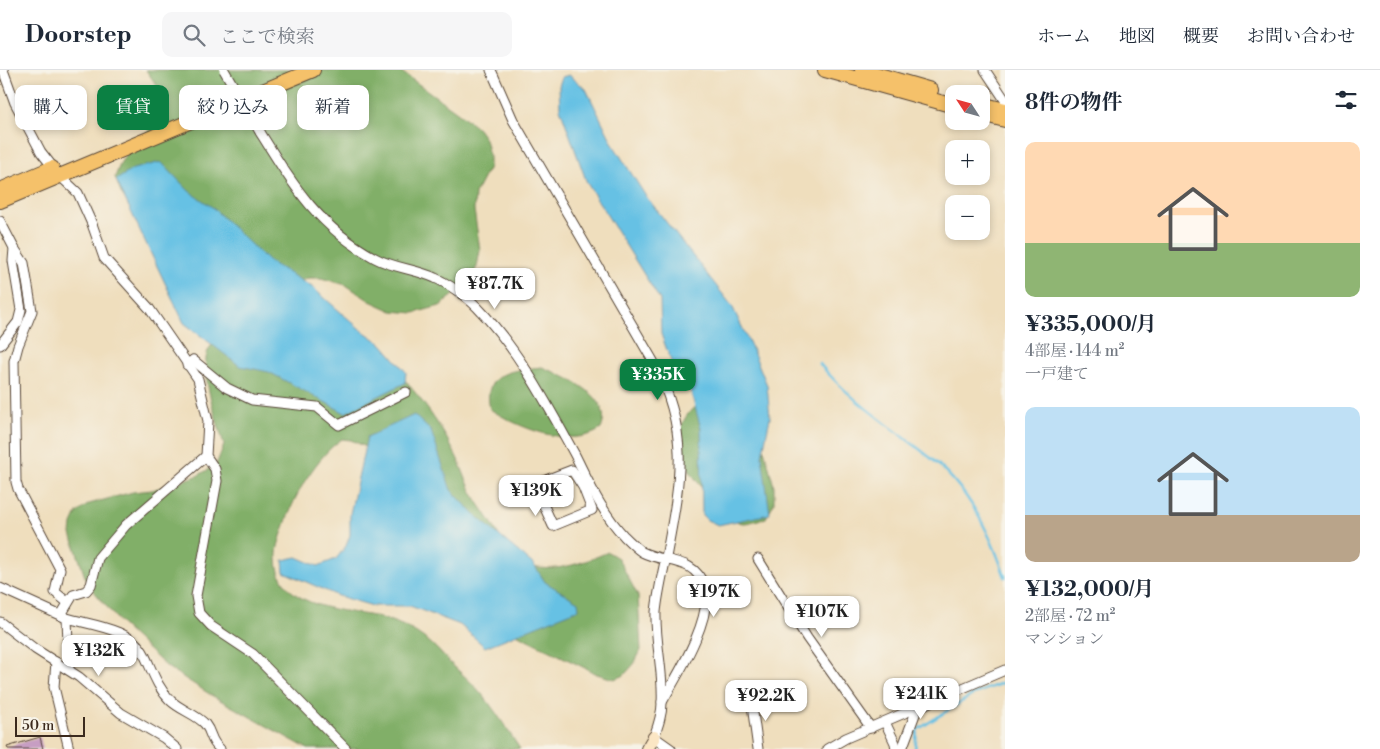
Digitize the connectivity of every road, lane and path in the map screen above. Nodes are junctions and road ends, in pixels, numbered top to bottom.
1 (2, 70) edge
2 (224, 70) edge
3 (287, 70) edge
4 (313, 70) edge
5 (491, 70) edge
6 (825, 70) edge
7 (862, 70) edge
8 (984, 70) edge
9 (945, 94) edge
10 (1005, 100) edge
11 (945, 103) edge
12 (990, 106) edge
13 (1005, 110) edge
14 (990, 116) edge
15 (1005, 120) edge
16 (56, 171) junction
17 (0, 190) edge
18 (0, 201) edge
19 (0, 221) edge
20 (14, 248) junction
21 (0, 345) edge
22 (187, 365) junction
23 (406, 392) dead end
24 (206, 456) junction
25 (587, 486) junction
26 (665, 558) junction
27 (758, 559) dead end
28 (0, 588) edge
29 (67, 602) junction
30 (64, 616) junction
31 (0, 622) edge
32 (56, 662) junction
33 (68, 670) junction
34 (1005, 670) edge
35 (751, 698) dead end
36 (662, 702) junction
37 (917, 709) junction
38 (884, 722) junction
39 (871, 728) junction
40 (654, 737) junction
41 (70, 749) edge
42 (178, 749) edge
43 (220, 749) edge
44 (346, 749) edge
45 (647, 749) edge
46 (671, 749) edge
47 (758, 749) edge
48 (827, 749) edge
49 (896, 749) edge
50 (902, 749) edge

1 - 16 street
2 - 25 street, bridge
3 - 16 main road
4 - 16 main road
5 - 26 street
6 - 11 main road
7 - 9 main road
8 - 10 street
12 - 13 main road
14 - 15 main road
16 - 17 main road
16 - 18 main road
16 - 22 street
19 - 20 street
20 - 21 street
20 - 29 street
22 - 23 street
22 - 24 street
24 - 29 street
24 - 44 street
25 - 25 street
25 - 26 street
26 - 36 street
26 - 36 street
27 - 39 street
28 - 30 street
29 - 30 street
30 - 33 street
30 - 43 street
31 - 32 street
32 - 33 street
32 - 41 street
33 - 42 street
34 - 37 street
35 - 47 street
36 - 40 street
37 - 38 street
37 - 50 street
38 - 39 street
38 - 49 street
39 - 48 street
40 - 45 street
40 - 46 street

